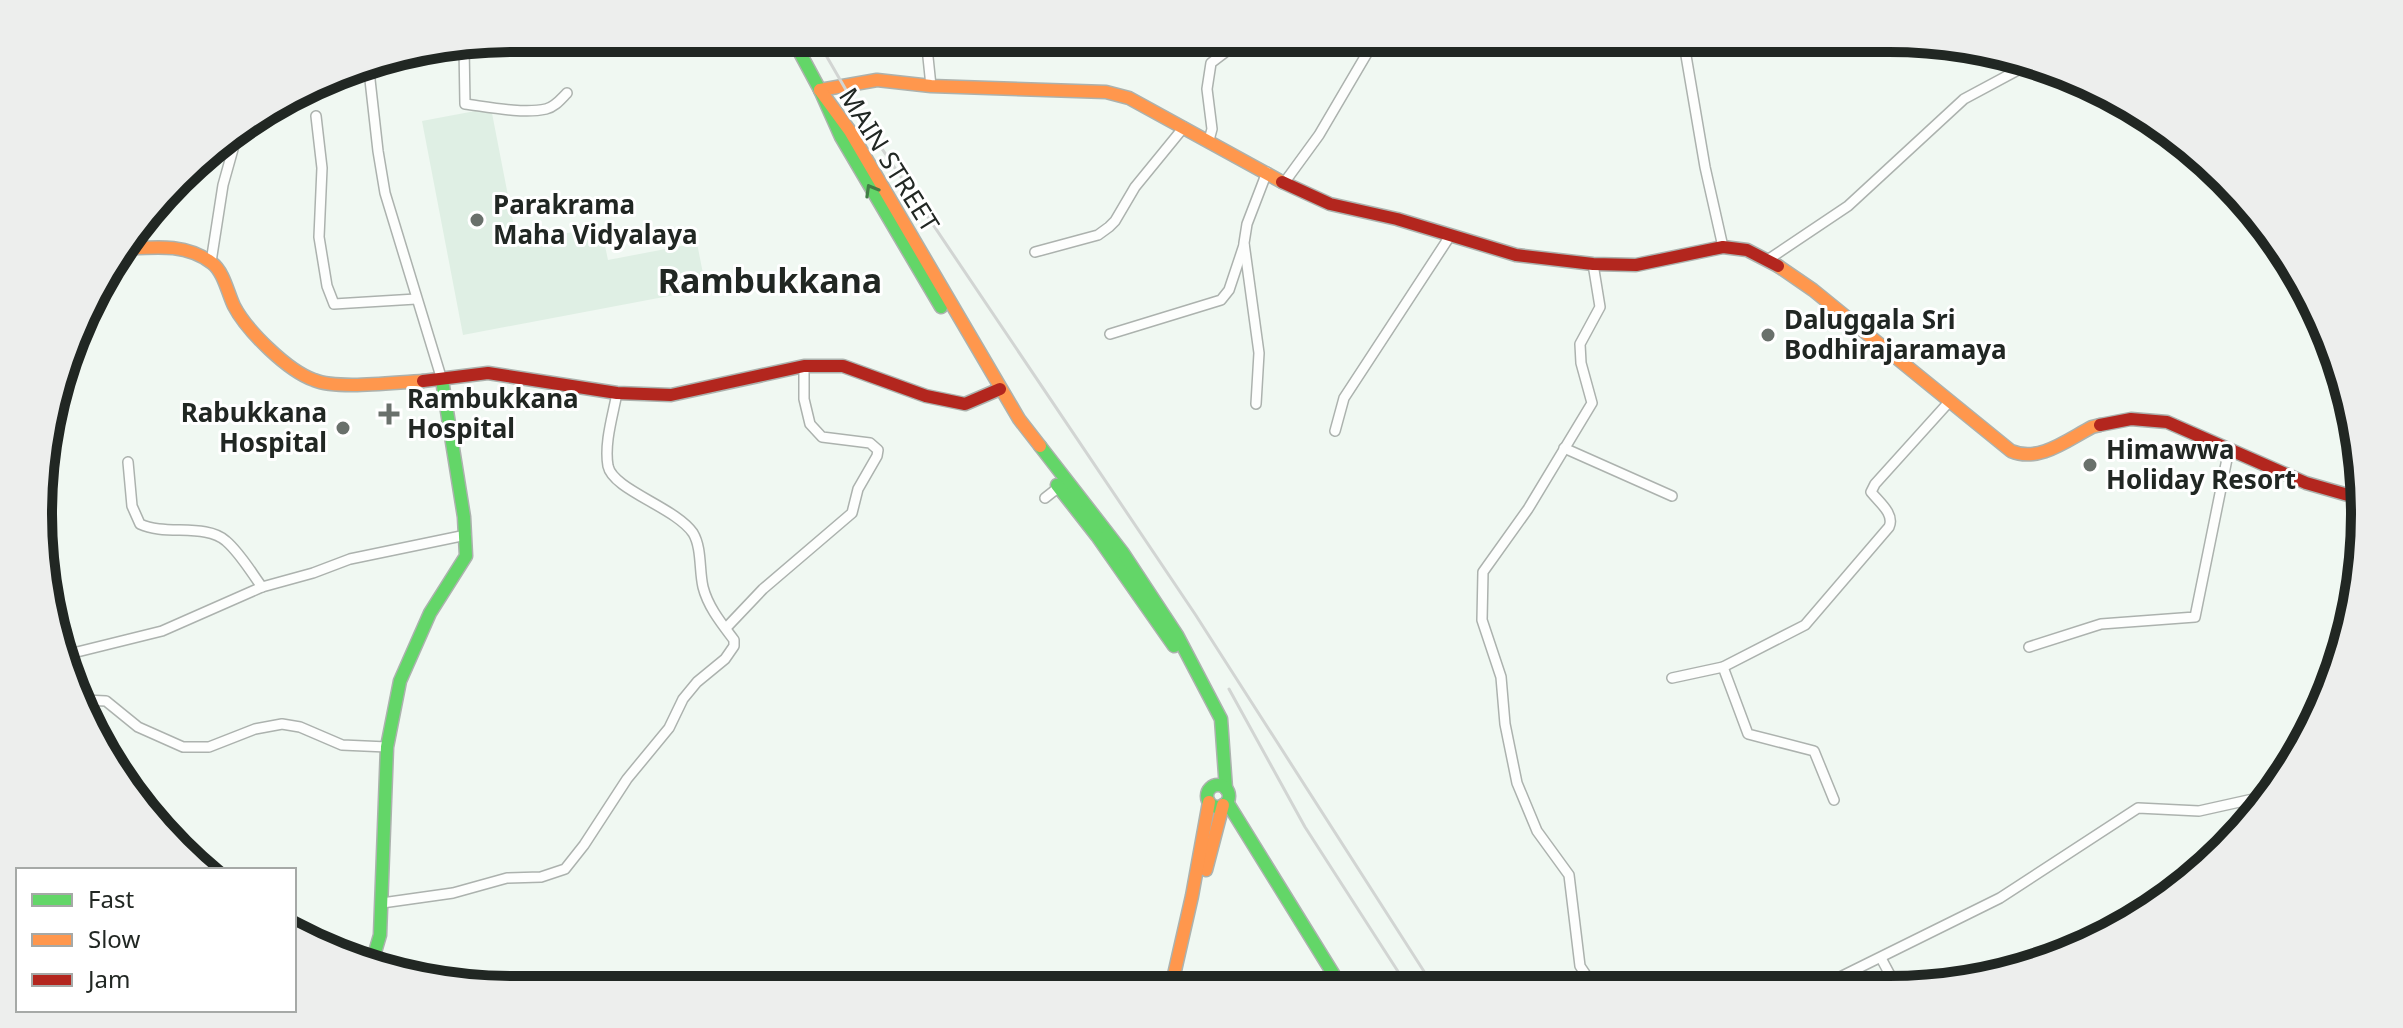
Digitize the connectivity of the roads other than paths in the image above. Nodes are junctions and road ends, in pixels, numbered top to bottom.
1 (800, 52) edge
2 (927, 52) edge
3 (1223, 52) edge
4 (1368, 52) edge
5 (1685, 52) edge
6 (464, 55) edge
7 (2017, 71) edge
8 (370, 76) edge
9 (931, 86) junction
10 (820, 90) junction
11 (567, 93) dead end
12 (316, 116) dead end
13 (1184, 127) junction
14 (1209, 140) junction
15 (234, 146) edge
16 (1267, 172) junction
17 (1284, 183) junction
18 (1450, 236) junction
19 (1244, 243) junction
20 (1723, 247) junction
21 (136, 248) edge
22 (1035, 252) dead end
23 (1769, 259) junction
24 (211, 262) junction
25 (1593, 264) junction
26 (416, 299) junction
27 (1110, 334) dead end
28 (804, 366) junction
29 (442, 380) junction
30 (997, 391) junction
31 (617, 393) junction
32 (1949, 402) junction
33 (1256, 404) dead end
34 (1335, 431) dead end
35 (1564, 448) junction
36 (2229, 449) junction
37 (128, 462) dead end
38 (1059, 487) junction
39 (1672, 496) dead end
40 (2350, 496) edge
41 (1045, 498) dead end
42 (466, 535) junction
43 (262, 587) junction
44 (726, 628) junction
45 (2029, 647) dead end
46 (74, 653) edge
47 (1723, 667) junction
48 (1196, 671) junction
49 (1672, 678) dead end
50 (91, 700) edge
51 (387, 747) junction
52 (1224, 755) junction
53 (1211, 787) junction
54 (1225, 798) junction
55 (2253, 799) edge
56 (1834, 800) dead end
57 (1209, 802) junction
58 (382, 903) junction
59 (374, 954) edge
60 (1881, 958) junction
61 (1174, 976) edge
62 (1181, 976) edge
63 (1335, 976) edge
64 (1587, 976) edge
65 (1843, 976) edge
66 (1891, 976) edge

1 - 10 main road, MAIN STREET
2 - 9 street
3 - 14 street
4 - 17 street
5 - 20 street
6 - 11 street
7 - 23 street
8 - 26 street
9 - 10 main road
9 - 13 main road
10 - 30 main road, MAIN STREET
12 - 26 street
13 - 14 main road
13 - 22 street
14 - 16 main road
15 - 24 street
16 - 17 main road
16 - 19 street
17 - 18 main road
18 - 25 main road
18 - 34 street
19 - 27 street
19 - 33 street
20 - 23 main road
20 - 25 main road
21 - 24 main road
23 - 32 main road
24 - 29 main road
25 - 35 street
26 - 29 street
28 - 30 main road
28 - 31 main road
28 - 44 street
29 - 31 main road
29 - 42 main road
30 - 38 main road, MAIN STREET
30 - 48 main road, MAIN STREET
31 - 44 street
32 - 36 main road
32 - 47 street
35 - 39 street
35 - 64 street
36 - 40 main road
36 - 45 street
37 - 43 street
38 - 41 street
38 - 48 main road, MAIN STREET
42 - 43 street
42 - 51 main road
43 - 46 street
44 - 58 street
47 - 49 street
47 - 56 street
48 - 52 main road, MAIN STREET
50 - 51 street
51 - 58 main road
52 - 53 main road, MAIN STREET
52 - 54 main road, MAIN STREET
53 - 54 main road
53 - 57 main road
54 - 57 main road
54 - 62 main road, MAIN STREET
54 - 63 main road
55 - 60 street
57 - 61 main road
58 - 59 main road
60 - 65 street
60 - 66 street

